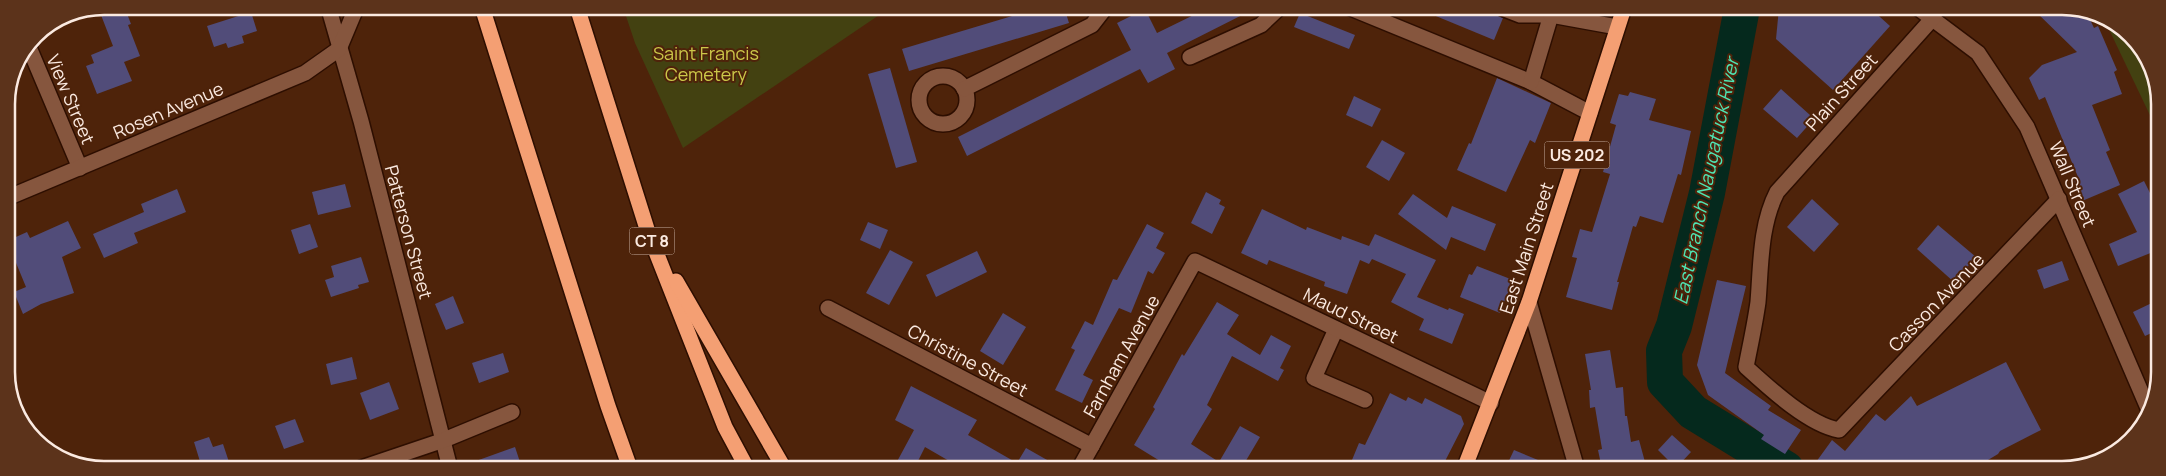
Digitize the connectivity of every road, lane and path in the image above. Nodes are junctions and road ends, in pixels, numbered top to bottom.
1 (330, 15) edge
2 (353, 15) edge
3 (485, 15) edge
4 (580, 15) edge
5 (1100, 15) edge
6 (1272, 15) edge
7 (1368, 15) edge
8 (1552, 15) edge
9 (1569, 15) edge
10 (1621, 15) edge
11 (1928, 15) edge
12 (1933, 18) junction
13 (1617, 27) junction
14 (339, 48) junction
15 (31, 53) edge
16 (1190, 57) dead end
17 (1531, 82) junction
18 (964, 89) dead end
19 (1590, 113) junction
20 (80, 168) junction
21 (15, 195) edge
22 (2059, 199) junction
23 (647, 229) junction
24 (1196, 261) joint
25 (1529, 302) junction
26 (828, 308) dead end
27 (1336, 329) junction
28 (1365, 400) dead end
29 (1491, 402) junction
30 (2145, 402) edge
31 (608, 406) junction
32 (512, 412) dead end
33 (1839, 430) joint
34 (444, 440) junction
35 (1092, 446) junction
36 (382, 461) edge
37 (448, 461) edge
38 (628, 461) edge
39 (637, 461) edge
40 (743, 461) edge
41 (780, 461) edge
42 (1084, 461) edge
43 (1467, 461) edge
44 (1575, 461) edge

1 - 14 street, Patterson Street
2 - 14 street
3 - 31 highway
4 - 23 highway, CT 8
5 - 18 street
6 - 16 street
7 - 17 street
8 - 17 street
9 - 13 street
10 - 13 highway, East Main Street / US 202
11 - 12 street, Wall Street
12 - 22 street, Wall Street
12 - 33 street, Plain Street
13 - 19 highway, East Main Street / US 202
14 - 20 street, Rosen Avenue
14 - 34 street, Patterson Street
15 - 20 street, View Street
17 - 19 street
19 - 25 highway, East Main Street / US 202
20 - 21 street, Rosen Avenue
22 - 30 street, Wall Street
22 - 33 street, Casson Avenue
23 - 40 highway, CT 8
23 - 41 highway
24 - 27 street, Maud Street
24 - 35 street, Farnham Avenue
25 - 29 highway, East Main Street / US 202
25 - 44 street
26 - 35 street, Christine Street
27 - 28 street
27 - 29 street, Maud Street
29 - 43 highway, East Main Street / US 202
31 - 38 highway
31 - 39 highway
32 - 34 street
34 - 36 street
34 - 37 street, Patterson Street
35 - 42 street, Farnham Avenue

